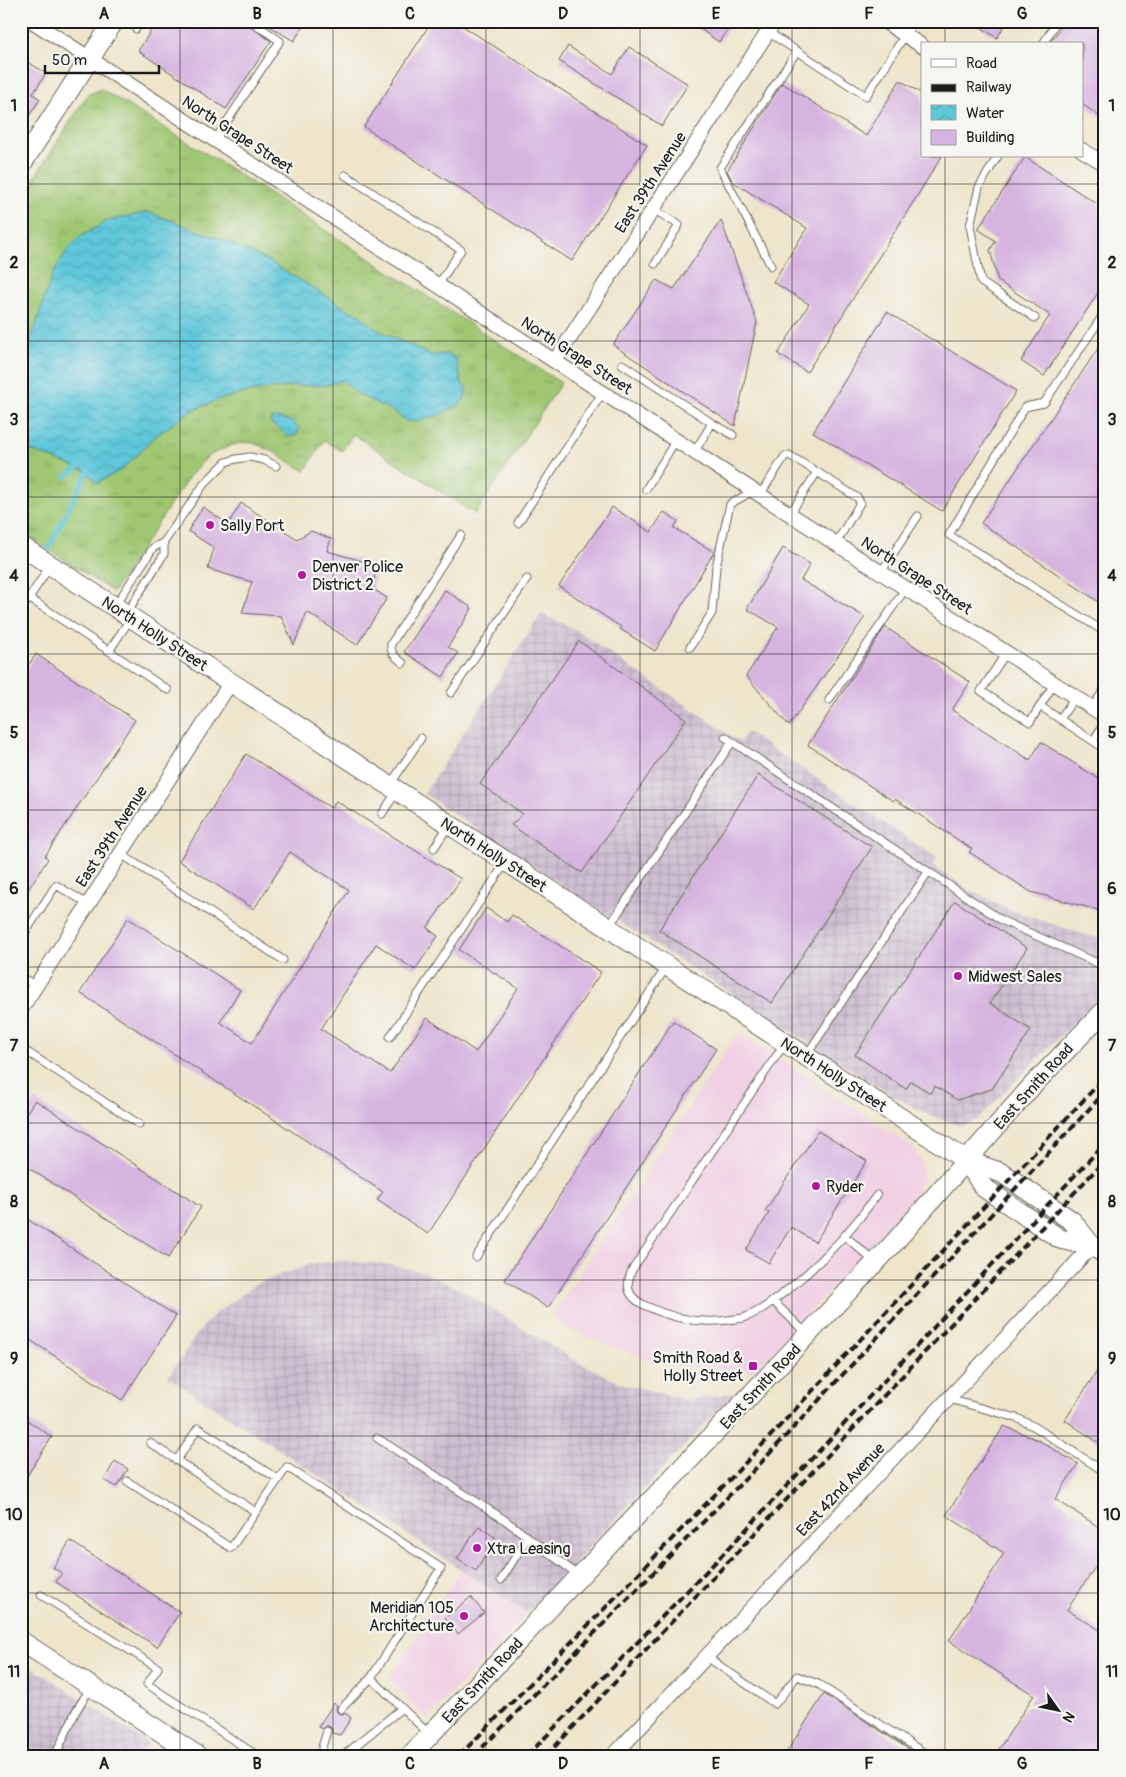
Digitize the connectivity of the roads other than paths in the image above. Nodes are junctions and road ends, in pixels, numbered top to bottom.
1 (32, 21) edge
2 (114, 21) edge
3 (141, 21) edge
4 (251, 21) edge
5 (884, 21) edge
6 (914, 21) edge
7 (1057, 21) edge
8 (771, 27) edge
9 (136, 29) dead end
10 (905, 35) junction
11 (1044, 42) edge
12 (921, 45) edge
13 (797, 51) junction
14 (89, 59) junction
15 (215, 140) junction
16 (1084, 151) edge
17 (24, 155) edge
18 (997, 158) edge
19 (1105, 164) edge
20 (345, 175) dead end
21 (654, 209) junction
22 (655, 264) dead end
23 (771, 266) dead end
24 (438, 285) junction
25 (1105, 312) edge
26 (1035, 318) dead end
27 (555, 361) junction
28 (622, 364) dead end
29 (603, 392) junction
30 (712, 423) junction
31 (733, 435) dead end
32 (676, 440) junction
33 (694, 451) junction
34 (276, 466) dead end
35 (817, 472) junction
36 (646, 489) dead end
37 (757, 493) junction
38 (790, 514) junction
39 (918, 516) dead end
40 (518, 523) dead end
41 (461, 535) dead end
42 (839, 538) dead end
43 (164, 542) junction
44 (21, 546) edge
45 (51, 565) junction
46 (881, 572) junction
47 (527, 580) dead end
48 (906, 588) junction
49 (29, 598) junction
50 (21, 610) edge
51 (124, 613) junction
52 (1105, 632) edge
53 (690, 647) dead end
54 (109, 651) junction
55 (1006, 652) junction
56 (403, 662) dead end
57 (231, 682) junction
58 (1054, 684) junction
59 (1105, 688) edge
60 (168, 690) dead end
61 (451, 693) dead end
62 (1075, 697) junction
63 (829, 700) dead end
64 (1040, 706) junction
65 (1092, 708) junction
66 (1105, 716) edge
67 (1060, 719) junction
68 (1105, 722) edge
69 (725, 737) dead end
70 (421, 738) dead end
71 (1093, 741) junction
72 (732, 742) junction
73 (1105, 748) edge
74 (394, 788) junction
75 (382, 814) dead end
76 (449, 824) junction
77 (434, 848) dead end
78 (121, 854) junction
79 (507, 862) junction
80 (928, 872) junction
81 (88, 904) junction
82 (608, 928) junction
83 (21, 939) edge
84 (283, 960) dead end
85 (667, 966) junction
86 (1105, 968) edge
87 (21, 977) edge
88 (36, 986) junction
89 (21, 1009) edge
90 (1105, 1010) edge
91 (390, 1037) dead end
92 (785, 1043) junction
93 (21, 1048) edge
94 (806, 1056) junction
95 (139, 1124) dead end
96 (967, 1161) junction
97 (877, 1195) dead end
98 (845, 1236) junction
99 (1098, 1250) edge
100 (476, 1258) dead end
101 (876, 1263) junction
102 (773, 1301) junction
103 (808, 1335) junction
104 (949, 1399) junction
105 (377, 1438) dead end
106 (150, 1443) dead end
107 (177, 1460) junction
108 (1105, 1472) edge
109 (278, 1479) junction
110 (127, 1481) dead end
111 (256, 1512) junction
112 (528, 1537) junction
113 (580, 1577) junction
114 (501, 1580) dead end
115 (41, 1596) dead end
116 (21, 1641) edge
117 (707, 1657) junction
118 (371, 1678) junction
119 (91, 1686) junction
120 (402, 1708) junction
121 (341, 1709) dead end
122 (327, 1731) dead end
123 (430, 1735) junction
124 (174, 1749) edge
125 (55, 1756) edge
126 (198, 1756) edge
127 (258, 1756) edge
128 (322, 1756) edge
129 (343, 1756) edge
130 (410, 1756) edge
131 (613, 1756) edge
132 (929, 1756) edge

1 - 14 street, North Grape Street
2 - 14 street
3 - 9 lane
4 - 15 lane
5 - 10 street
6 - 10 lane
7 - 11 lane
8 - 13 lane
8 - 21 street, East 39th Avenue
10 - 12 street
10 - 13 lane
13 - 23 lane
14 - 15 street, North Grape Street
14 - 17 street
15 - 24 street, North Grape Street
16 - 19 street
18 - 26 lane
20 - 24 lane
21 - 22 lane
21 - 27 street, East 39th Avenue
24 - 27 street, North Grape Street
25 - 52 lane
27 - 29 street, North Grape Street
28 - 30 lane
29 - 32 street, North Grape Street
29 - 40 lane
30 - 31 lane
30 - 33 lane
32 - 33 street, North Grape Street
32 - 36 lane
33 - 37 street, North Grape Street
34 - 43 lane
35 - 37 lane
35 - 38 lane
35 - 42 lane
37 - 38 street, North Grape Street
37 - 53 lane
38 - 46 street, North Grape Street
39 - 46 lane
41 - 56 lane
43 - 51 lane
43 - 51 lane
44 - 45 street, North Holly Street
45 - 49 lane
45 - 51 street, North Holly Street
46 - 48 street, North Grape Street
47 - 61 lane
48 - 55 street, North Grape Street
48 - 63 lane
49 - 50 lane
49 - 54 lane
51 - 54 lane
51 - 57 street, North Holly Street
54 - 60 lane
55 - 58 street, North Grape Street
55 - 64 lane
57 - 74 street, North Holly Street
57 - 78 street, East 39th Avenue
58 - 62 street, North Grape Street
58 - 64 lane
59 - 65 lane
62 - 65 street, North Grape Street
62 - 67 lane
64 - 67 lane
65 - 66 street, North Grape Street
67 - 71 lane
68 - 71 lane
69 - 72 lane
70 - 74 lane
71 - 73 lane
72 - 80 lane
72 - 82 lane
74 - 75 lane
74 - 76 street, North Holly Street
76 - 77 lane
76 - 79 street, North Holly Street
78 - 81 street, East 39th Avenue
78 - 84 lane
79 - 82 street, North Holly Street
79 - 91 lane
80 - 86 lane
80 - 94 lane
81 - 83 lane
81 - 88 street, East 39th Avenue
82 - 85 street, North Holly Street
85 - 92 street, North Holly Street
85 - 100 lane
87 - 88 lane
88 - 89 street, East 39th Avenue
90 - 96 street, East Smith Road
92 - 94 street, North Holly Street
92 - 102 lane
93 - 95 lane
94 - 96 street, North Holly Street
96 - 99 street, North Holly Street
96 - 101 street, East Smith Road
97 - 98 lane
98 - 101 lane
98 - 102 lane
99 - 104 street, East 42nd Avenue
101 - 103 street, East Smith Road
102 - 103 lane
103 - 113 street, East Smith Road
104 - 108 lane
104 - 117 street, East 42nd Avenue
105 - 112 lane
106 - 107 lane
107 - 109 lane
107 - 111 lane
109 - 111 lane
109 - 118 lane
110 - 111 lane
112 - 113 lane
112 - 114 lane
113 - 123 street, East Smith Road
115 - 127 lane
116 - 119 street
117 - 131 street, East 42nd Avenue
117 - 132 lane
118 - 120 lane
118 - 121 lane
119 - 124 street
119 - 125 lane
120 - 123 lane
120 - 129 lane
122 - 128 lane
123 - 130 street, East Smith Road
124 - 126 street

